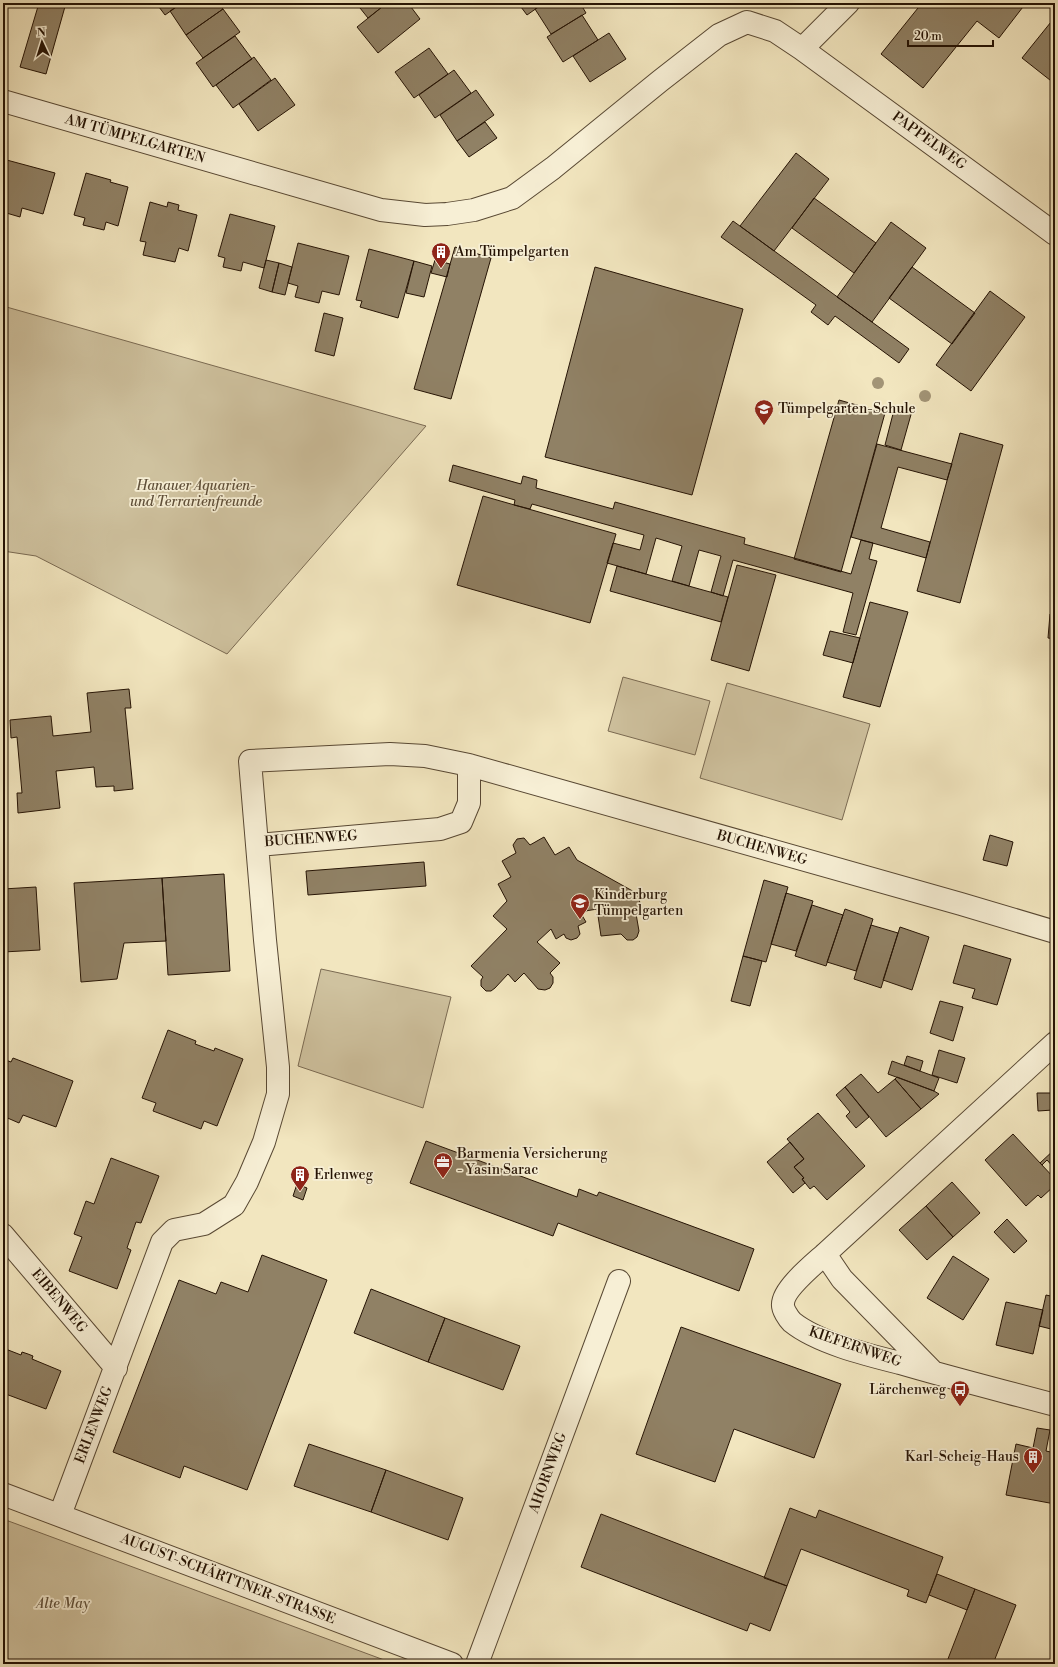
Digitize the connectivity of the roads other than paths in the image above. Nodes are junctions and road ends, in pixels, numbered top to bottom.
1 (848, 3) edge
2 (775, 31) joint
3 (802, 49) junction
4 (3, 101) edge
5 (1055, 234) edge
6 (469, 765) junction
7 (258, 844) junction
8 (1055, 932) edge
9 (1055, 1043) edge
10 (3, 1235) edge
11 (825, 1254) junction
12 (619, 1281) dead end
13 (116, 1368) junction
14 (934, 1373) junction
15 (1055, 1405) edge
16 (3, 1494) edge
17 (60, 1515) junction
18 (452, 1664) edge
19 (477, 1664) edge

1 - 3 street
2 - 3 street, PAPPELWEG
2 - 4 street, AM TÜMPELGARTEN
3 - 5 street, PAPPELWEG
6 - 7 street, BUCHENWEG
6 - 7 street, BUCHENWEG
6 - 8 street, BUCHENWEG
7 - 13 street, ERLENWEG
9 - 11 street
10 - 13 street, EIBENWEG
11 - 14 street, KIEFERNWEG
11 - 14 street, KIEFERNWEG
12 - 19 street, AHORNWEG
13 - 17 street, ERLENWEG
14 - 15 street, KIEFERNWEG
16 - 17 street, AUGUST-SCHÄRTTNER-STRASSE
17 - 18 street, AUGUST-SCHÄRTTNER-STRASSE

